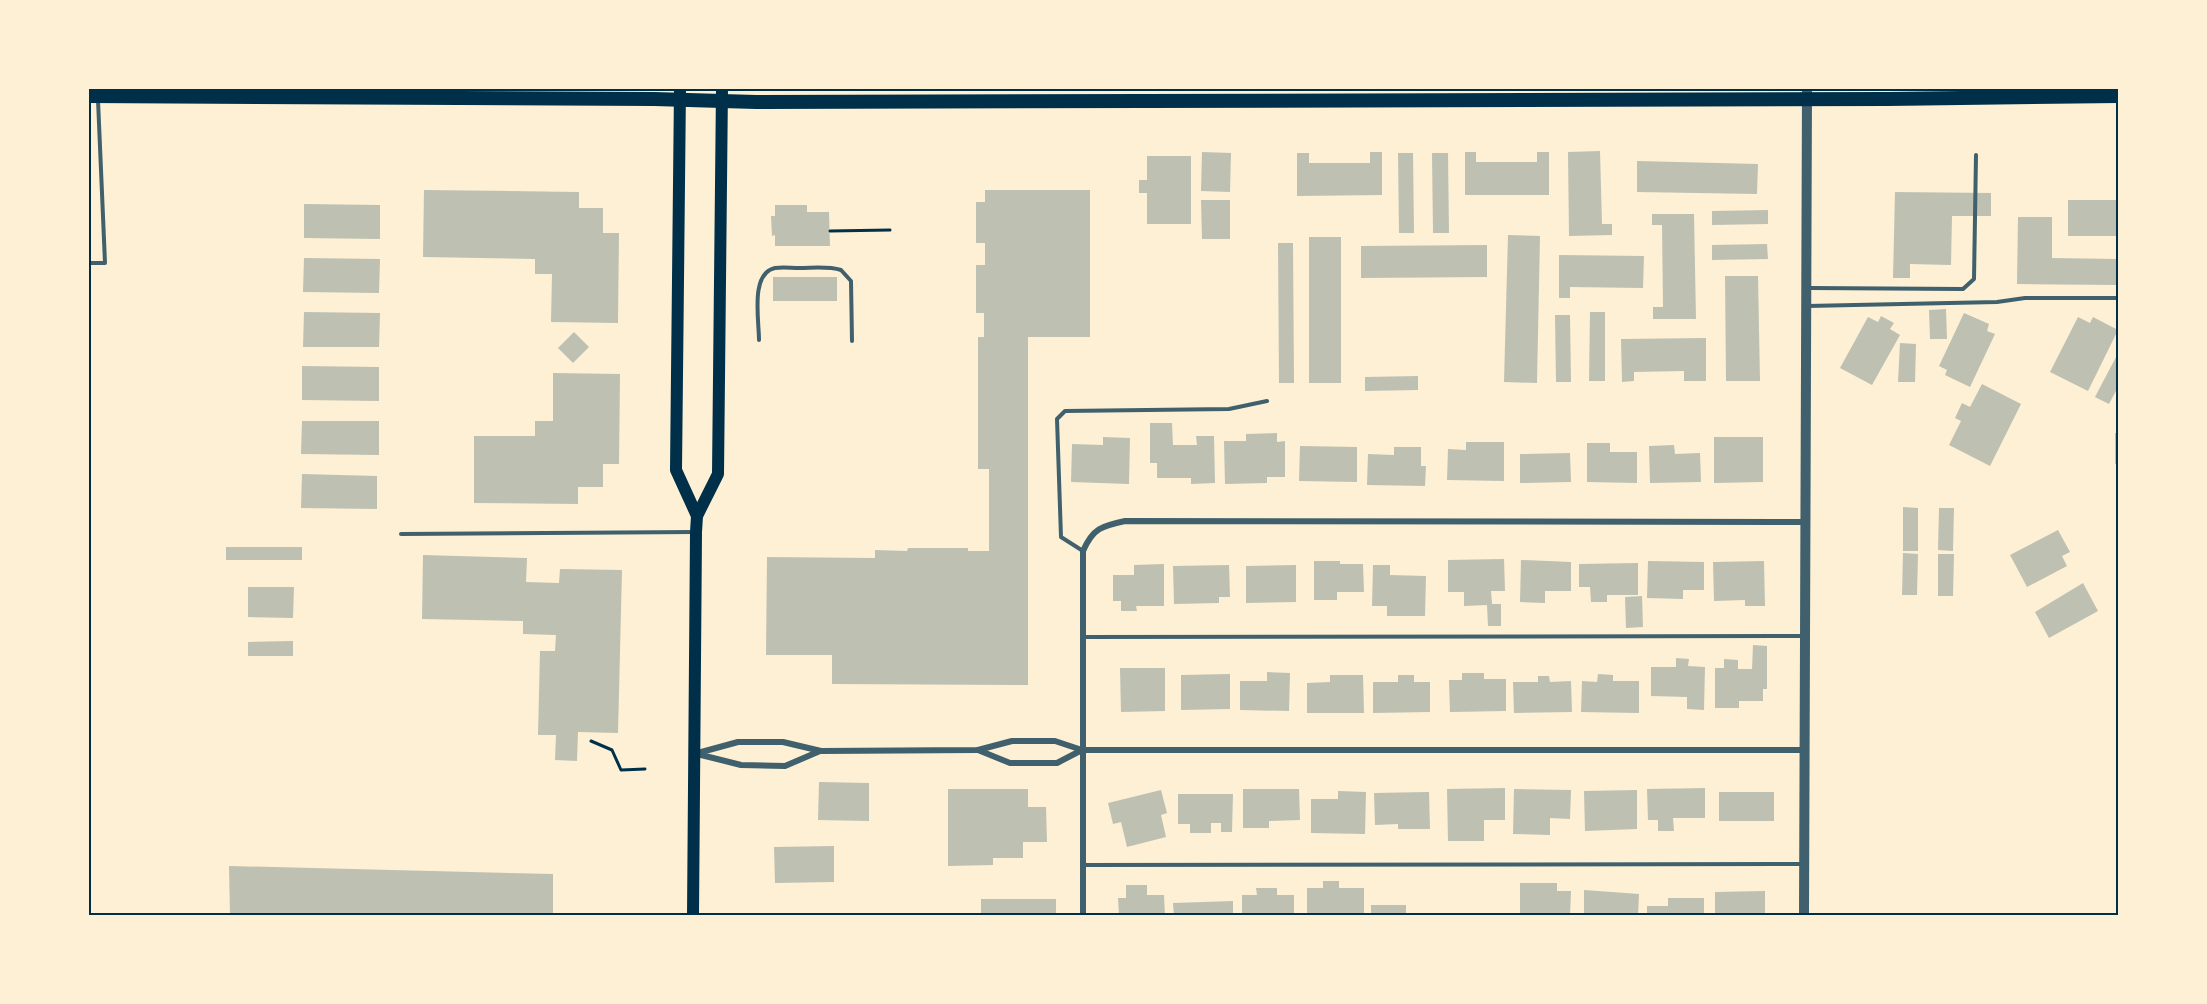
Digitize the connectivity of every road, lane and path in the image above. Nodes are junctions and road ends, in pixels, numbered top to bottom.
1 (679, 94) edge
2 (1807, 94) edge
3 (721, 95) edge
4 (93, 96) edge
5 (2118, 96) edge
6 (1976, 155) dead end
7 (890, 230) dead end
8 (830, 231) dead end
9 (88, 263) edge
10 (1806, 288) junction
11 (2118, 298) edge
12 (1807, 306) junction
13 (759, 340) dead end
14 (852, 340) dead end
15 (1267, 401) dead end
16 (697, 516) junction
17 (1806, 522) junction
18 (696, 532) junction
19 (402, 534) dead end
20 (1083, 551) junction
21 (1806, 636) junction
22 (1083, 638) junction
23 (591, 741) dead end
24 (978, 750) junction
25 (1082, 750) junction
26 (1806, 750) junction
27 (821, 751) junction
28 (694, 754) junction
29 (645, 769) dead end
30 (1805, 864) junction
31 (1083, 865) junction
32 (693, 915) edge
33 (1083, 915) edge
34 (1804, 915) edge

1 - 3 main road
1 - 4 main road
1 - 16 main road
2 - 3 main road
2 - 5 main road
2 - 10 street
3 - 16 main road
4 - 9 lane
6 - 10 lane
7 - 8 path
10 - 12 street
11 - 12 lane
12 - 17 street
13 - 14 lane
15 - 20 lane
16 - 18 main road
17 - 20 street
17 - 21 street
18 - 19 lane
18 - 28 main road
20 - 22 street
21 - 22 lane
21 - 26 street
22 - 25 street
23 - 29 path
24 - 25 street
24 - 25 street
24 - 27 street
25 - 26 street
25 - 31 street
26 - 30 street
27 - 28 street
27 - 28 street
28 - 32 main road
30 - 31 lane
30 - 34 street
31 - 33 street

